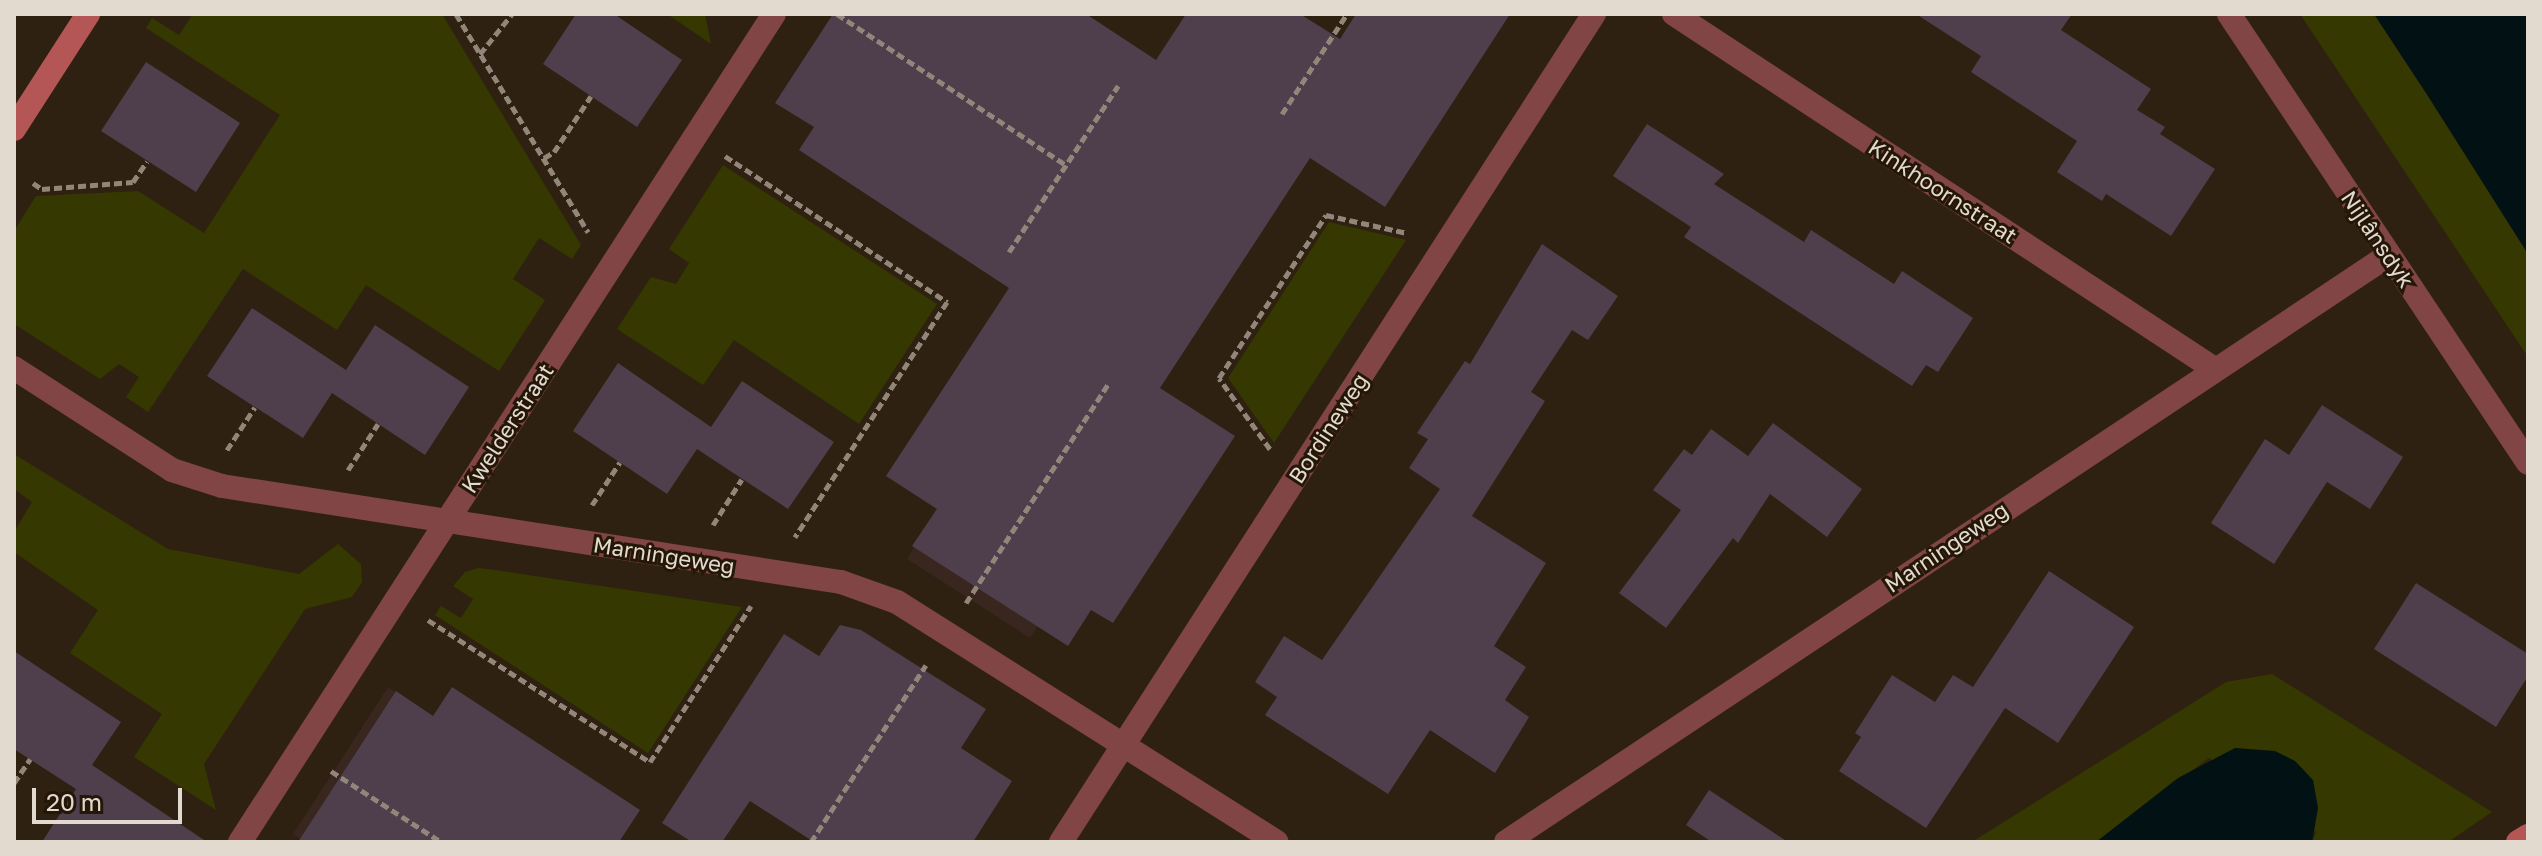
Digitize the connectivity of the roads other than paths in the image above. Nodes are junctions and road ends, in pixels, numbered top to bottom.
1 (88, 14) edge
2 (774, 14) edge
3 (1594, 14) edge
4 (1674, 14) edge
5 (2229, 14) edge
6 (14, 129) edge
7 (2389, 255) junction
8 (14, 368) edge
9 (2213, 368) junction
10 (2528, 463) edge
11 (447, 521) junction
12 (1124, 744) junction
13 (2528, 836) edge
14 (240, 842) edge
15 (1061, 842) edge
16 (1276, 842) edge
17 (1506, 842) edge
18 (2518, 842) edge

1 - 6 street
2 - 11 street, Kwelderstraat
3 - 12 street, Bordineweg
4 - 9 street, Kinkhoornstraat
5 - 7 street, Nijlânsdyk
7 - 9 street, Marningeweg
7 - 10 street, Nijlânsdyk
8 - 11 street, Marningeweg
9 - 17 street, Marningeweg
11 - 12 street, Marningeweg
11 - 14 street, Kwelderstraat
12 - 15 street, Bordineweg
12 - 16 street, Marningeweg
13 - 18 street

